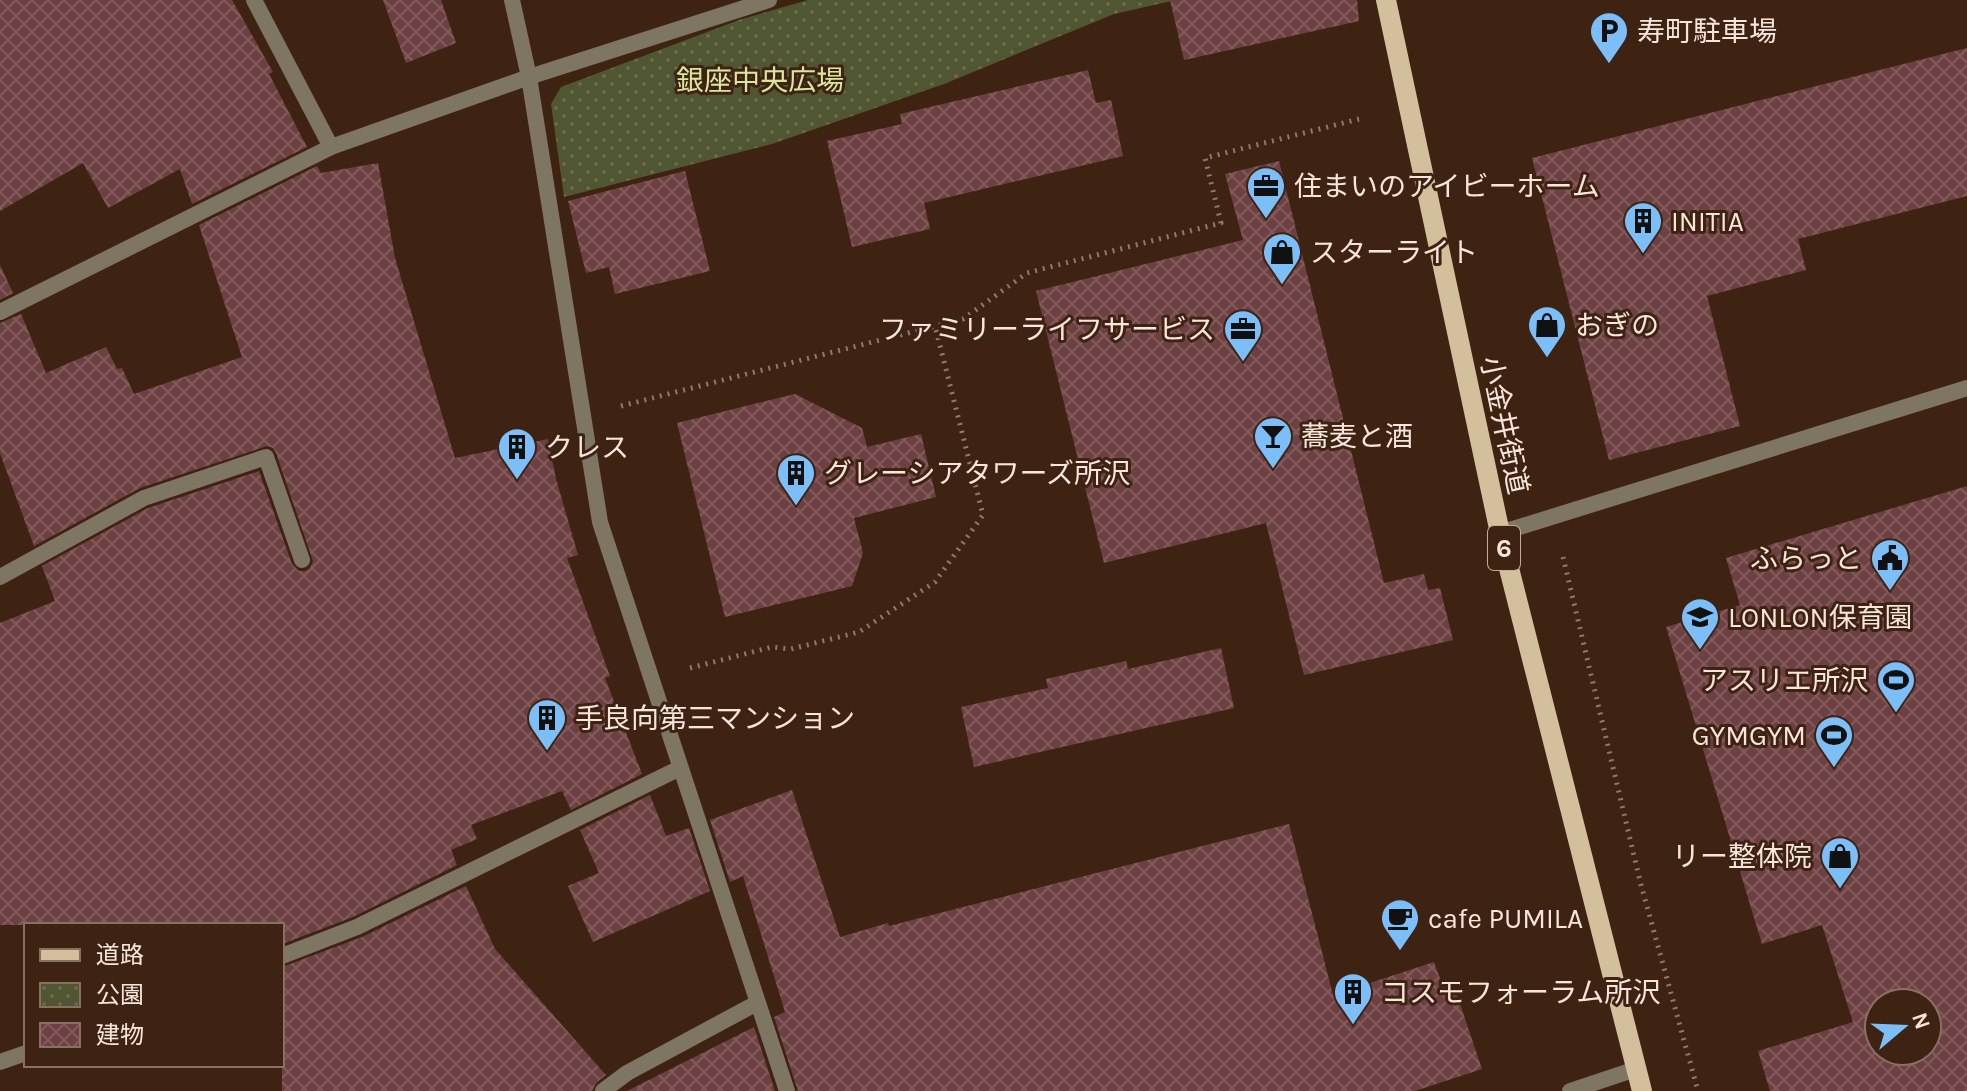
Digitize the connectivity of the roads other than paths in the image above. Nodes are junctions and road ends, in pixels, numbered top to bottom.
1 (254, 0) edge
2 (512, 0) edge
3 (769, 0) edge
4 (1386, 0) edge
5 (529, 77) junction
6 (331, 147) junction
7 (0, 312) edge
8 (1967, 388) edge
9 (1500, 533) junction
10 (302, 560) dead end
11 (0, 577) edge
12 (680, 768) junction
13 (284, 955) edge
14 (757, 1003) junction
15 (24, 1054) edge
16 (0, 1062) edge
17 (1636, 1069) junction
18 (603, 1091) edge
19 (787, 1091) edge
20 (1570, 1091) edge
21 (1642, 1091) edge

1 - 6 street
2 - 5 street
3 - 5 street
4 - 9 main road, 小金井街道 / 6
5 - 6 street
5 - 12 street
6 - 7 street
8 - 9 street
9 - 17 main road, 小金井街道 / 6
10 - 11 street
12 - 13 street
12 - 14 street
14 - 18 street
14 - 19 street
15 - 16 street
17 - 20 street
17 - 21 main road, 小金井街道 / 6

